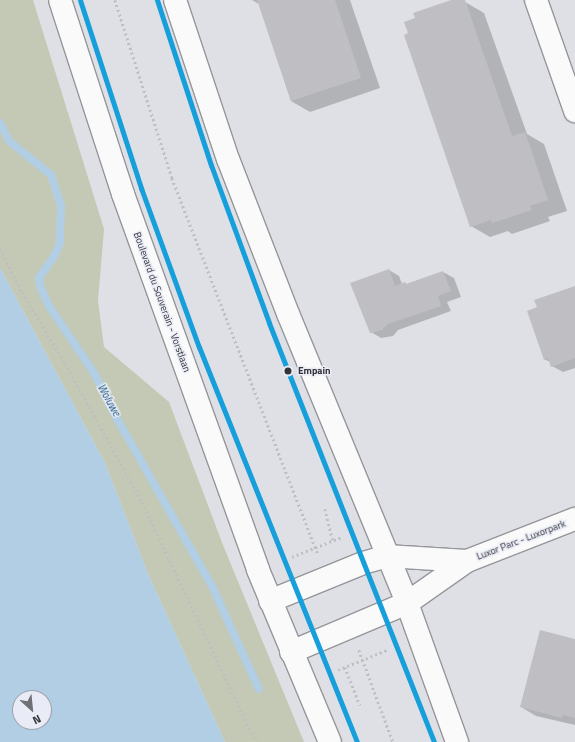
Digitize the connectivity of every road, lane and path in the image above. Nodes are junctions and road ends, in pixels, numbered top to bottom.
1 (60, 0) edge
2 (115, 0) edge
3 (175, 0) edge
4 (536, 0) edge
5 (575, 111) edge
6 (0, 249) edge
7 (325, 509) dead end
8 (575, 519) edge
9 (342, 537) dead end
10 (333, 541) junction
11 (315, 548) junction
12 (387, 556) junction
13 (292, 557) dead end
14 (467, 561) junction
15 (329, 577) junction
16 (270, 601) junction
17 (406, 603) junction
18 (350, 627) junction
19 (387, 650) dead end
20 (291, 652) junction
21 (362, 660) junction
22 (345, 667) junction
23 (338, 670) dead end
24 (360, 705) dead end
25 (256, 742) edge
26 (330, 742) edge
27 (392, 742) edge
28 (457, 742) edge

1 - 16 main road, Boulevard du Souverain - Vorstlaan
2 - 11 path
3 - 12 main road
4 - 5 main road
6 - 25 path
7 - 10 path
8 - 14 main road, Luxor Parc - Luxorpark
9 - 10 path
10 - 11 path
11 - 13 path
11 - 15 path
12 - 14 main road, Luxor Parc - Luxorpark
12 - 15 main road
12 - 17 main road
14 - 17 main road, Luxor Parc - Luxorpark
15 - 16 main road
16 - 20 main road, Boulevard du Souverain - Vorstlaan
17 - 18 main road
17 - 28 main road
18 - 20 main road
18 - 21 path
19 - 21 path
20 - 26 main road, Boulevard du Souverain - Vorstlaan
21 - 22 path
21 - 27 path
22 - 23 path
22 - 24 path

